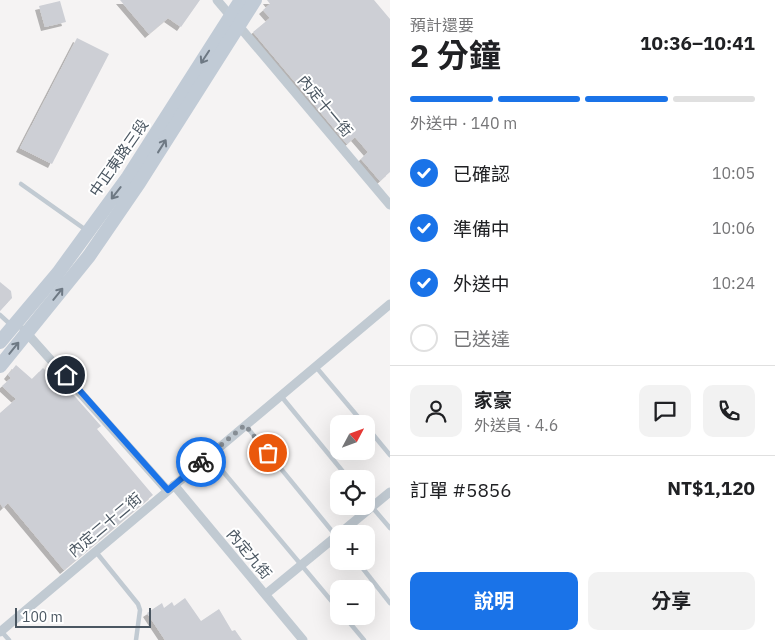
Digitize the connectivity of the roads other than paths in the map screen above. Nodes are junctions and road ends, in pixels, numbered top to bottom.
1 (217, 0) edge
2 (241, 0) edge
3 (255, 0) edge
4 (235, 20) junction
5 (21, 184) dead end
6 (390, 205) edge
7 (87, 230) junction
8 (390, 304) edge
9 (0, 315) edge
10 (12, 326) junction
11 (28, 332) junction
12 (0, 342) edge
13 (0, 366) edge
14 (315, 366) junction
15 (280, 395) junction
16 (357, 415) edge
17 (245, 425) junction
18 (375, 437) edge
19 (210, 454) junction
20 (390, 455) edge
21 (342, 470) edge
22 (171, 487) junction
23 (390, 492) edge
24 (375, 500) edge
25 (375, 510) edge
26 (358, 515) edge
27 (348, 525) edge
28 (330, 526) edge
29 (390, 528) edge
30 (330, 542) edge
31 (96, 551) junction
32 (301, 565) junction
33 (364, 570) edge
34 (266, 594) junction
35 (330, 599) edge
36 (390, 603) edge
37 (352, 625) edge
38 (0, 632) edge
39 (9, 640) edge
40 (136, 640) edge
41 (304, 640) edge
42 (364, 640) edge

1 - 4 street, 內定十一街
2 - 4 main road, 中正東路三段
3 - 4 main road, 中正東路三段
4 - 6 street, 內定十一街
4 -> 7 main road, 中正東路三段
11 -> 4 main road
5 - 7 lane
7 - 10 main road, 中正東路三段
8 - 14 street, 內定二十二街
9 - 10 lane
10 - 11 street, 內定九街
10 - 12 main road, 中正東路三段
13 -> 11 main road
11 - 22 street, 內定九街
14 - 15 street, 內定二十二街
14 - 16 lane
15 - 17 street, 內定二十二街
15 - 21 lane
17 - 19 street, 內定二十二街
17 - 28 lane
18 - 20 lane
19 - 22 street, 內定二十二街
19 - 32 lane
22 - 31 street, 內定二十二街
22 - 34 street, 內定九街
23 - 24 street
25 - 29 lane
26 - 27 street
30 - 32 street
31 - 38 street, 內定二十二街
31 - 40 lane
32 - 34 street
32 - 35 lane
33 - 36 lane
34 - 41 street, 內定九街
37 - 42 lane
38 - 39 lane

